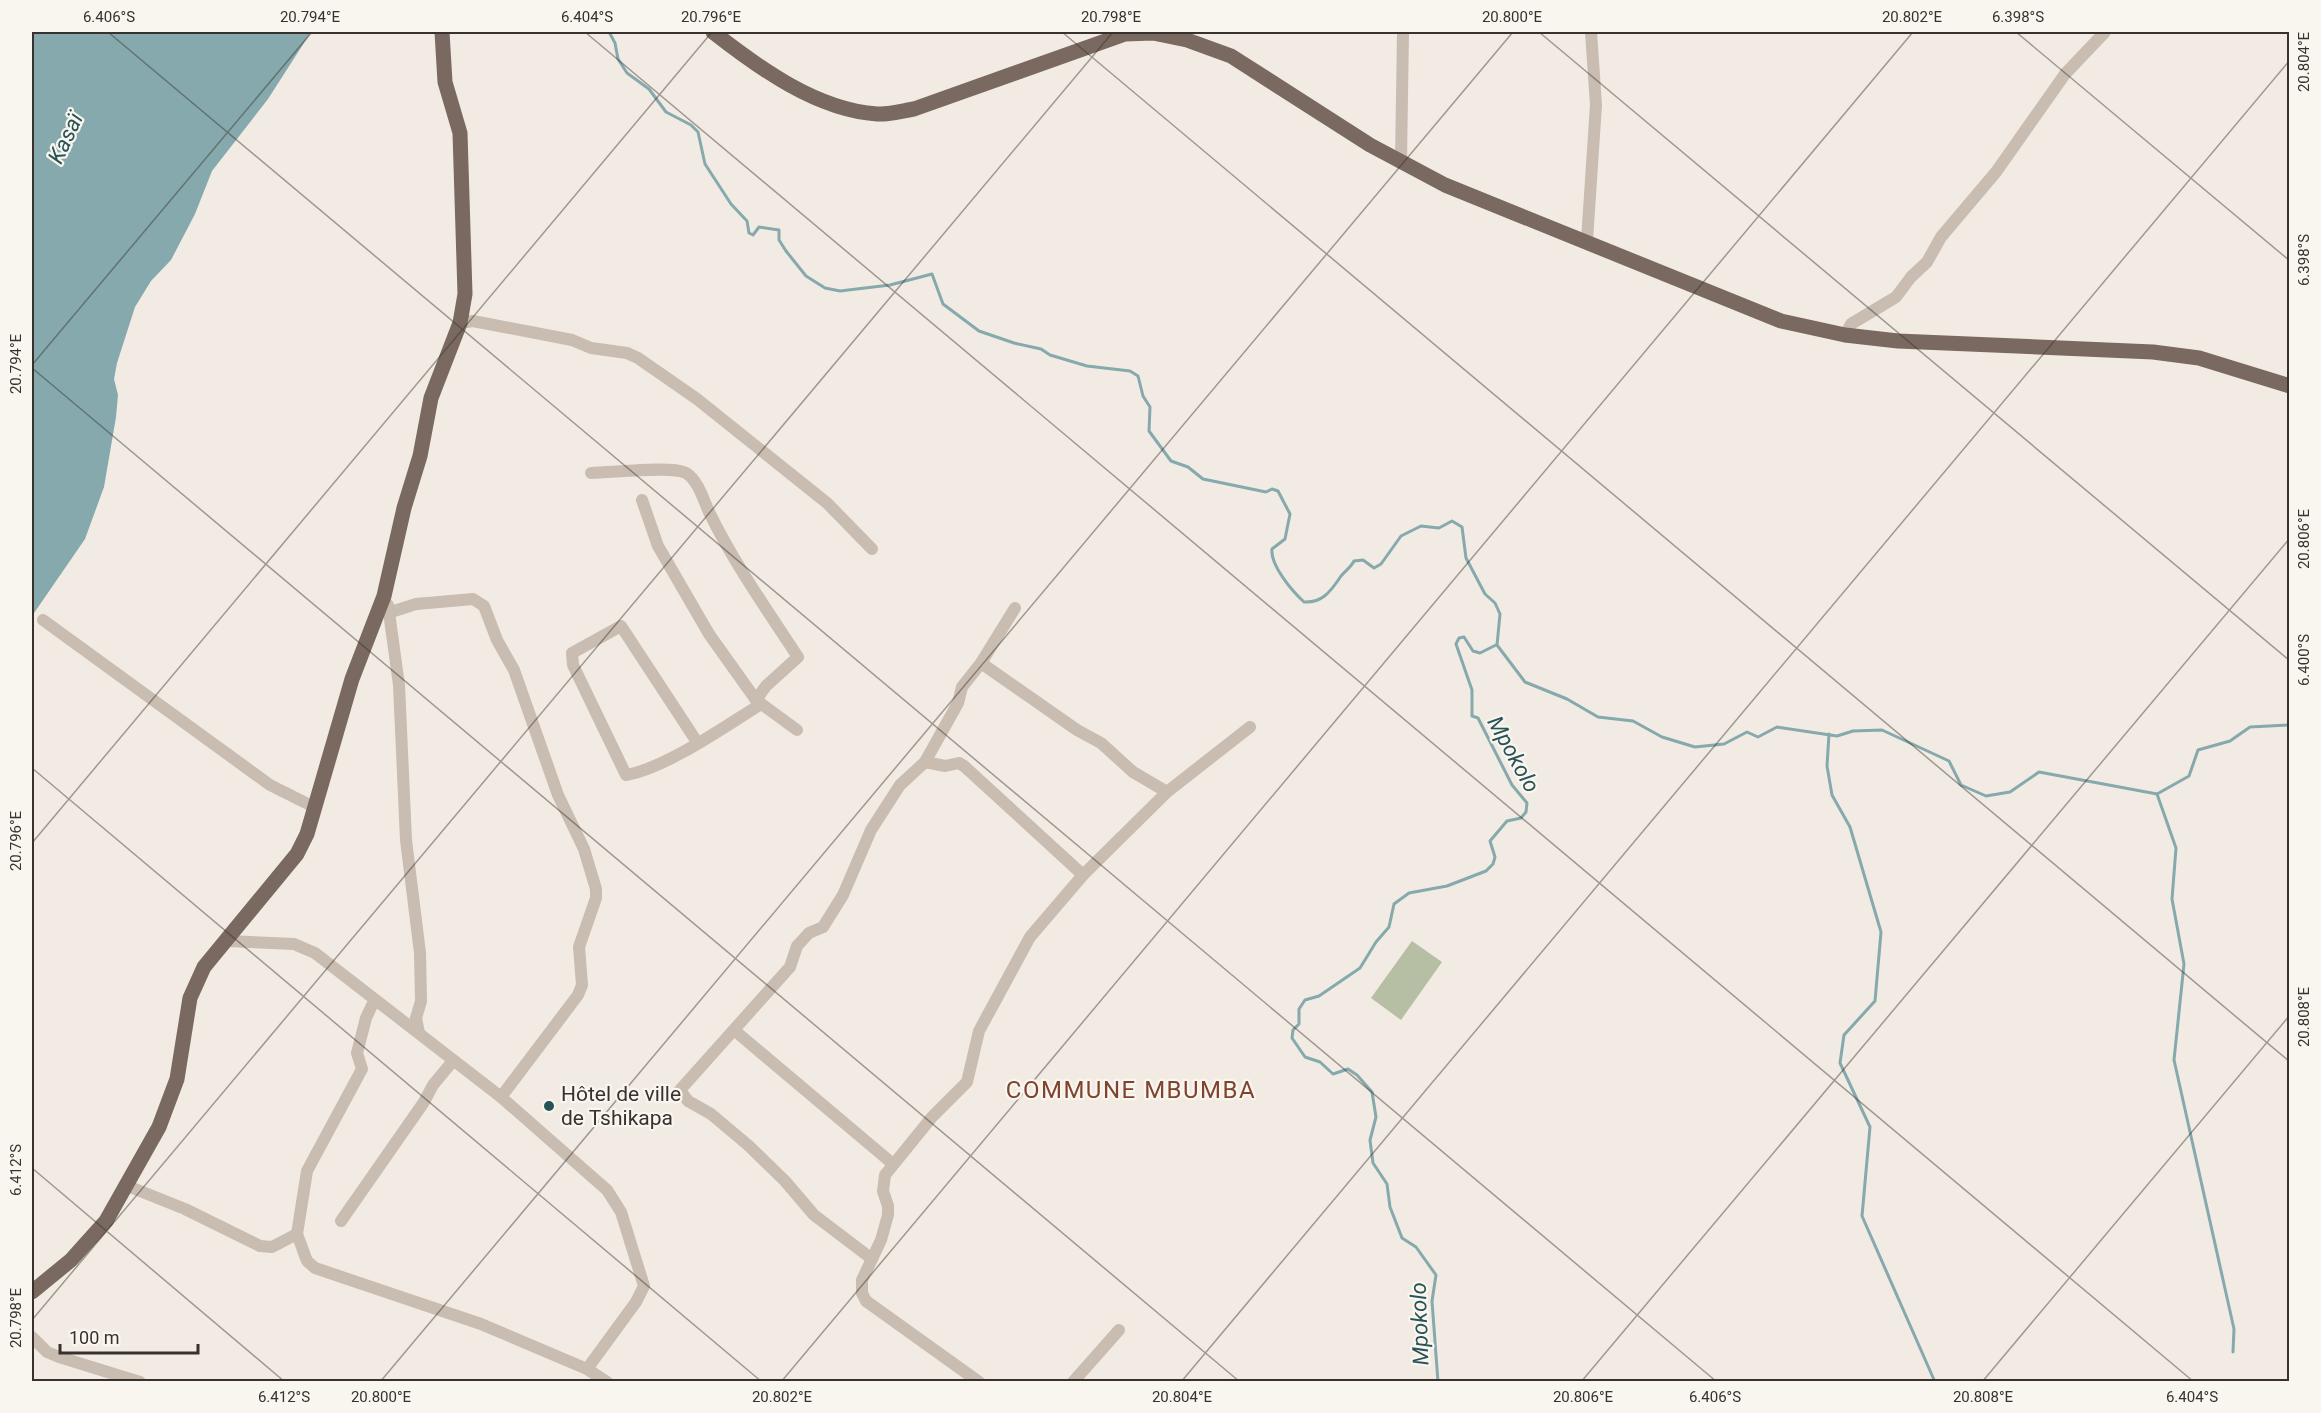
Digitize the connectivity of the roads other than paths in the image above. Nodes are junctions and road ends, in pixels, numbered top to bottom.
1 (442, 32) edge
2 (713, 32) edge
3 (1403, 32) edge
4 (1591, 32) edge
5 (2105, 32) edge
6 (1401, 161) junction
7 (1587, 240) junction
8 (460, 323) junction
9 (1845, 335) junction
10 (2289, 386) edge
11 (591, 473) dead end
12 (642, 500) dead end
13 (872, 549) dead end
14 (384, 596) junction
15 (1015, 608) dead end
16 (391, 612) junction
17 (43, 620) dead end
18 (981, 663) junction
19 (758, 702) junction
20 (1251, 727) dead end
21 (797, 730) dead end
22 (697, 742) junction
23 (925, 762) junction
24 (1167, 792) junction
25 (314, 807) junction
26 (1083, 875) junction
27 (228, 941) junction
28 (374, 1001) junction
29 (734, 1030) junction
30 (418, 1033) junction
31 (452, 1062) junction
32 (501, 1097) junction
33 (892, 1164) junction
34 (125, 1185) junction
35 (341, 1221) dead end
36 (297, 1234) junction
37 (872, 1259) junction
38 (32, 1292) edge
39 (1119, 1330) dead end
40 (32, 1337) edge
41 (587, 1369) junction
42 (140, 1382) edge
43 (607, 1382) edge
44 (979, 1382) edge
45 (1073, 1382) edge

1 - 8 main road
2 - 6 main road
3 - 6 street
4 - 7 street
5 - 9 street
6 - 7 main road
7 - 9 main road
8 - 13 street
8 - 14 main road
9 - 10 main road
11 - 19 street
12 - 19 street
14 - 16 street
14 - 25 main road
15 - 18 street
16 - 30 street
16 - 32 street
17 - 25 street
18 - 23 street
18 - 24 street
19 - 21 street
19 - 22 street
20 - 24 street
22 - 22 street
23 - 26 street
23 - 29 street
24 - 26 street
25 - 27 main road
26 - 33 street
27 - 28 street
27 - 34 main road
28 - 30 street
28 - 36 street
29 - 33 street
29 - 37 street
30 - 31 street
31 - 32 street
31 - 35 street
32 - 41 street
33 - 37 street
34 - 36 street
34 - 38 main road
36 - 41 street
37 - 44 street
39 - 45 street
40 - 42 street
41 - 43 street

